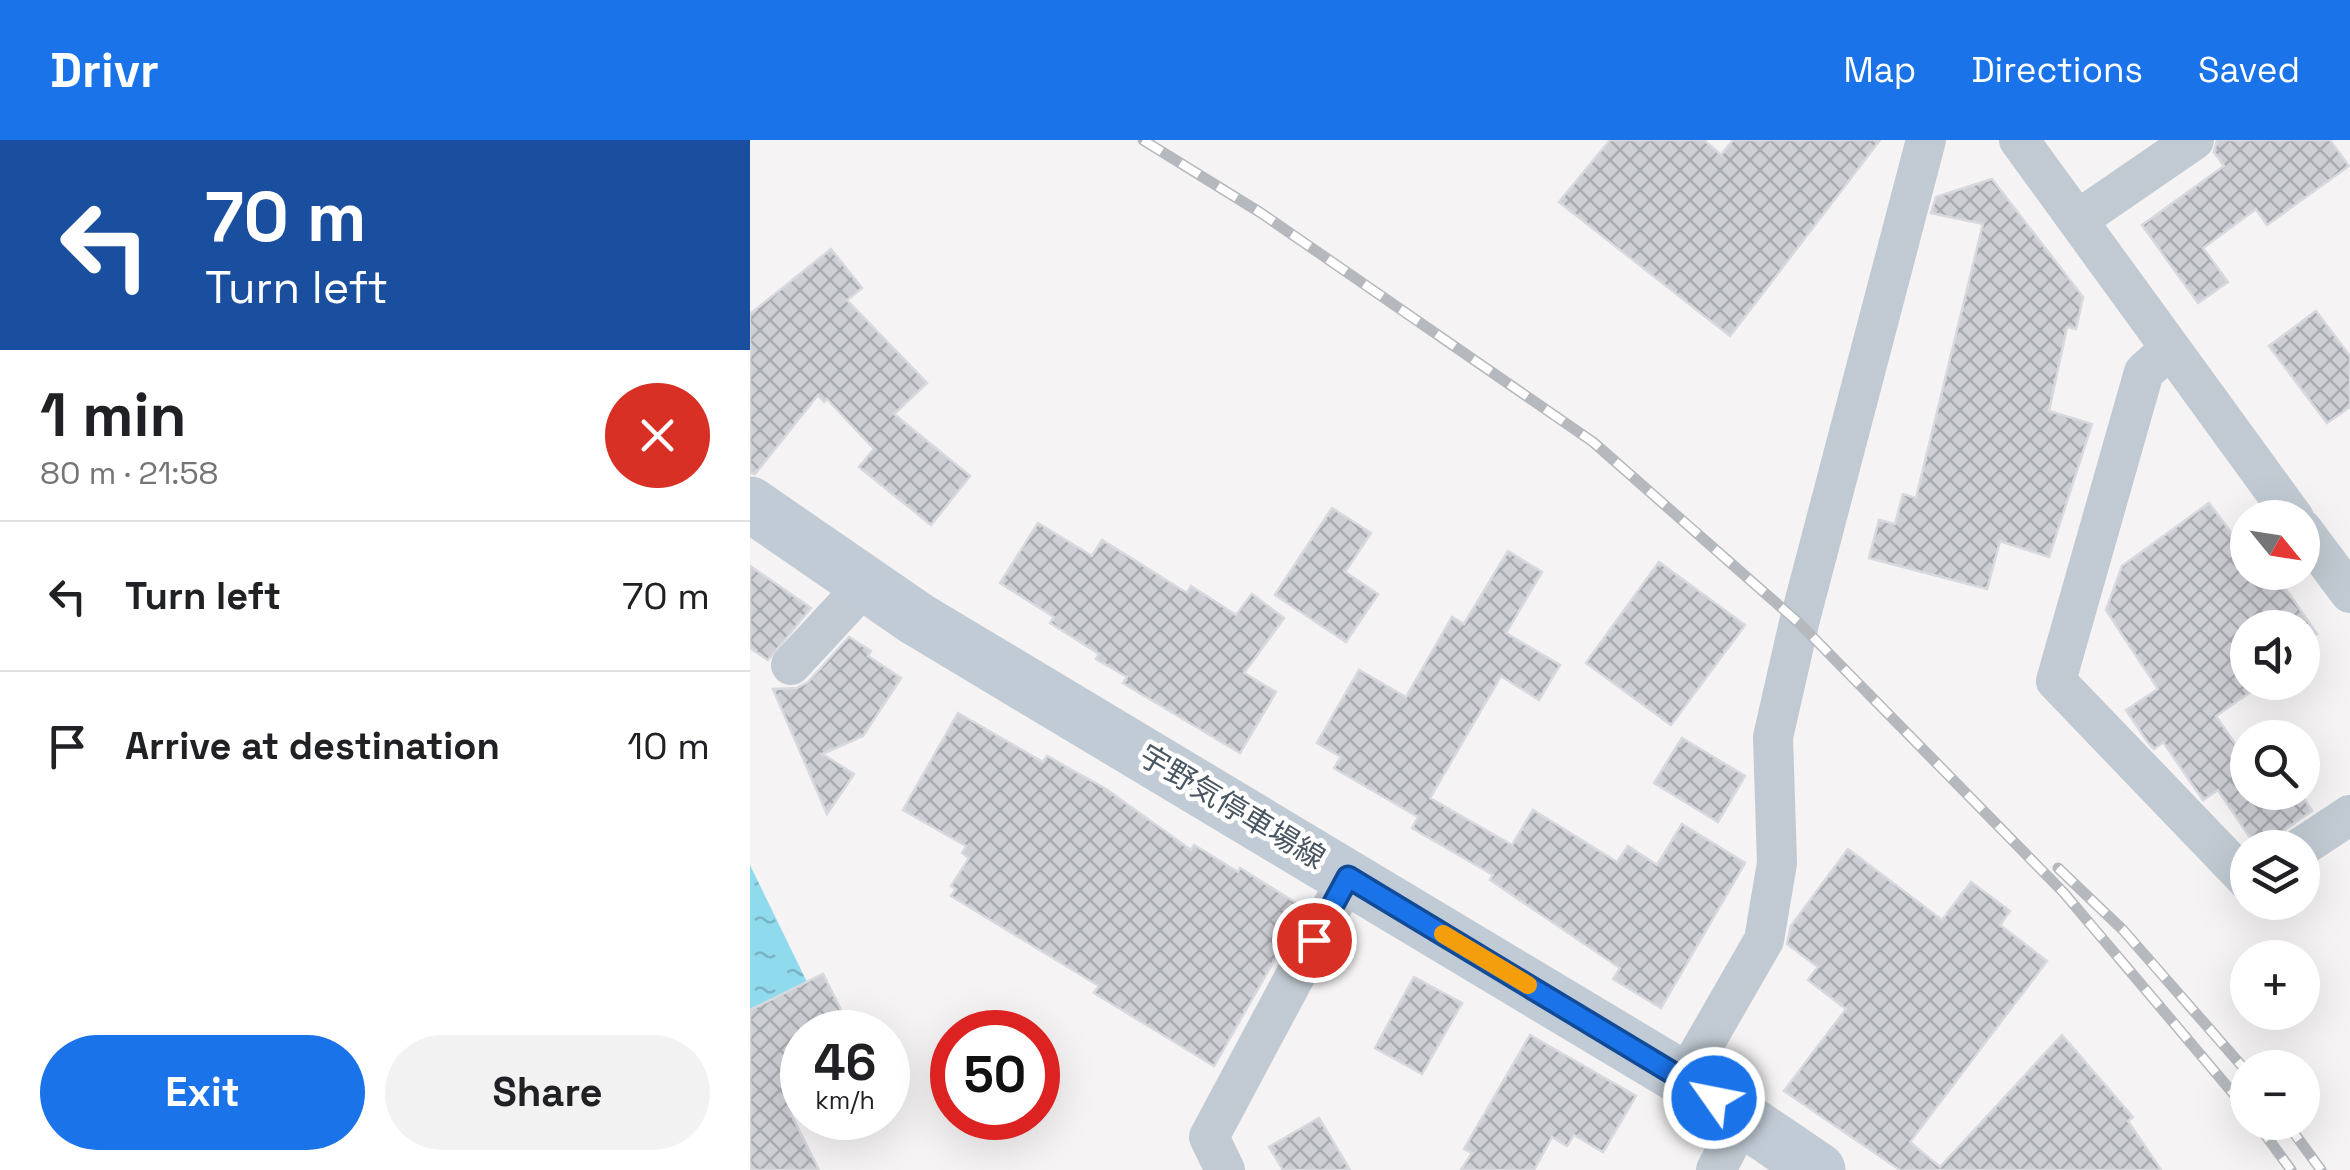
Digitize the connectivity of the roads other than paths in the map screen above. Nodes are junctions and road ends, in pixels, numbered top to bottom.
1 (1926, 140) edge
2 (2019, 140) edge
3 (2194, 140) edge
4 (2079, 219) junction
5 (2170, 350) junction
6 (2281, 500) edge
7 (750, 504) edge
8 (2320, 553) edge
9 (866, 584) junction
10 (2350, 593) edge
11 (791, 665) dead end
12 (2350, 816) edge
13 (2320, 835) edge
14 (2230, 862) edge
15 (1348, 877) junction
16 (1684, 1079) junction
17 (1743, 1118) junction
18 (1225, 1170) edge
19 (1716, 1170) edge
20 (1818, 1170) edge

1 - 16 street
2 - 4 street
3 - 4 street
4 - 5 street
5 - 6 street
5 - 14 street
7 - 9 main road, 宇野気停車場線
8 - 10 street
9 - 11 street
9 - 15 main road, 宇野気停車場線
12 - 13 street
15 - 16 main road, 宇野気停車場線
15 - 18 street
16 - 17 main road, 宇野気停車場線
17 - 19 street
17 - 20 main road, 宇野気停車場線

